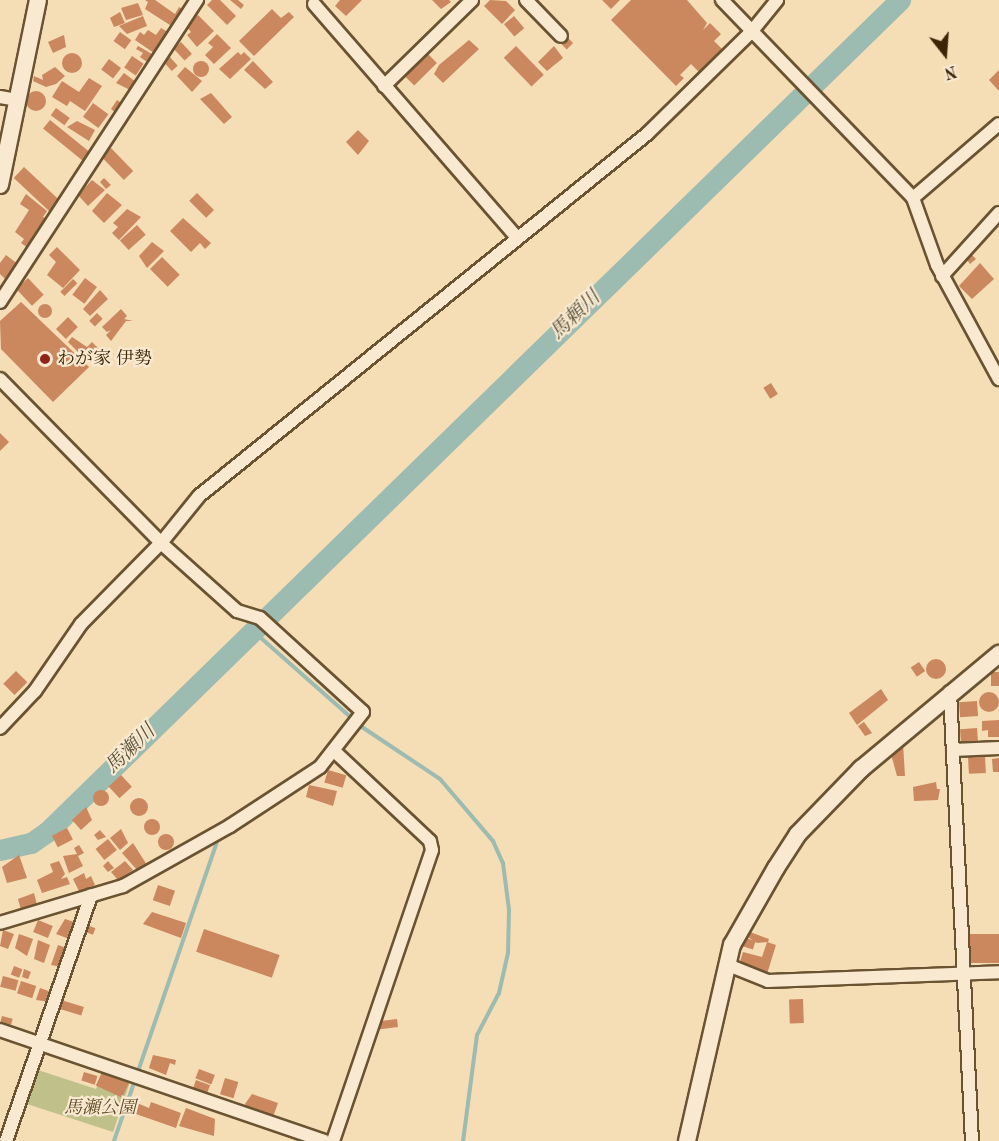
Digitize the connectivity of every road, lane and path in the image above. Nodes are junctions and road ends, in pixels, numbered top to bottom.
1 (38, 0) edge
2 (197, 0) edge
3 (472, 0) edge
4 (526, 0) edge
5 (722, 0) edge
6 (777, 0) edge
7 (314, 1) edge
8 (752, 31) junction
9 (561, 36) dead end
10 (384, 86) junction
11 (8, 99) edge
12 (999, 124) edge
13 (0, 185) edge
14 (913, 198) junction
15 (999, 213) edge
16 (516, 236) junction
17 (942, 276) junction
18 (0, 302) edge
19 (0, 379) edge
20 (999, 379) edge
21 (161, 543) junction
22 (999, 654) edge
23 (950, 692) junction
24 (0, 728) edge
25 (999, 748) edge
26 (953, 750) junction
27 (334, 751) junction
28 (91, 895) junction
29 (0, 923) edge
30 (728, 965) junction
31 (999, 972) edge
32 (965, 973) junction
33 (0, 1030) edge
34 (40, 1043) junction
35 (6, 1141) edge
36 (325, 1141) edge
37 (333, 1141) edge
38 (687, 1141) edge
39 (972, 1141) edge

1 - 11 street
2 - 18 street
3 - 10 street
4 - 9 street
5 - 8 street
6 - 8 street
7 - 10 street
8 - 14 street
8 - 16 street
10 - 16 street
11 - 13 street
12 - 14 street
14 - 17 street
15 - 17 street
16 - 21 street
17 - 20 street
19 - 21 street
21 - 24 street
21 - 27 street
22 - 23 street
23 - 26 street
23 - 30 street
25 - 26 street
26 - 32 street
27 - 28 street
27 - 37 street
28 - 29 street
28 - 34 street
30 - 32 street
30 - 38 street
31 - 32 street
32 - 39 street
33 - 34 street
34 - 35 street
34 - 36 street

